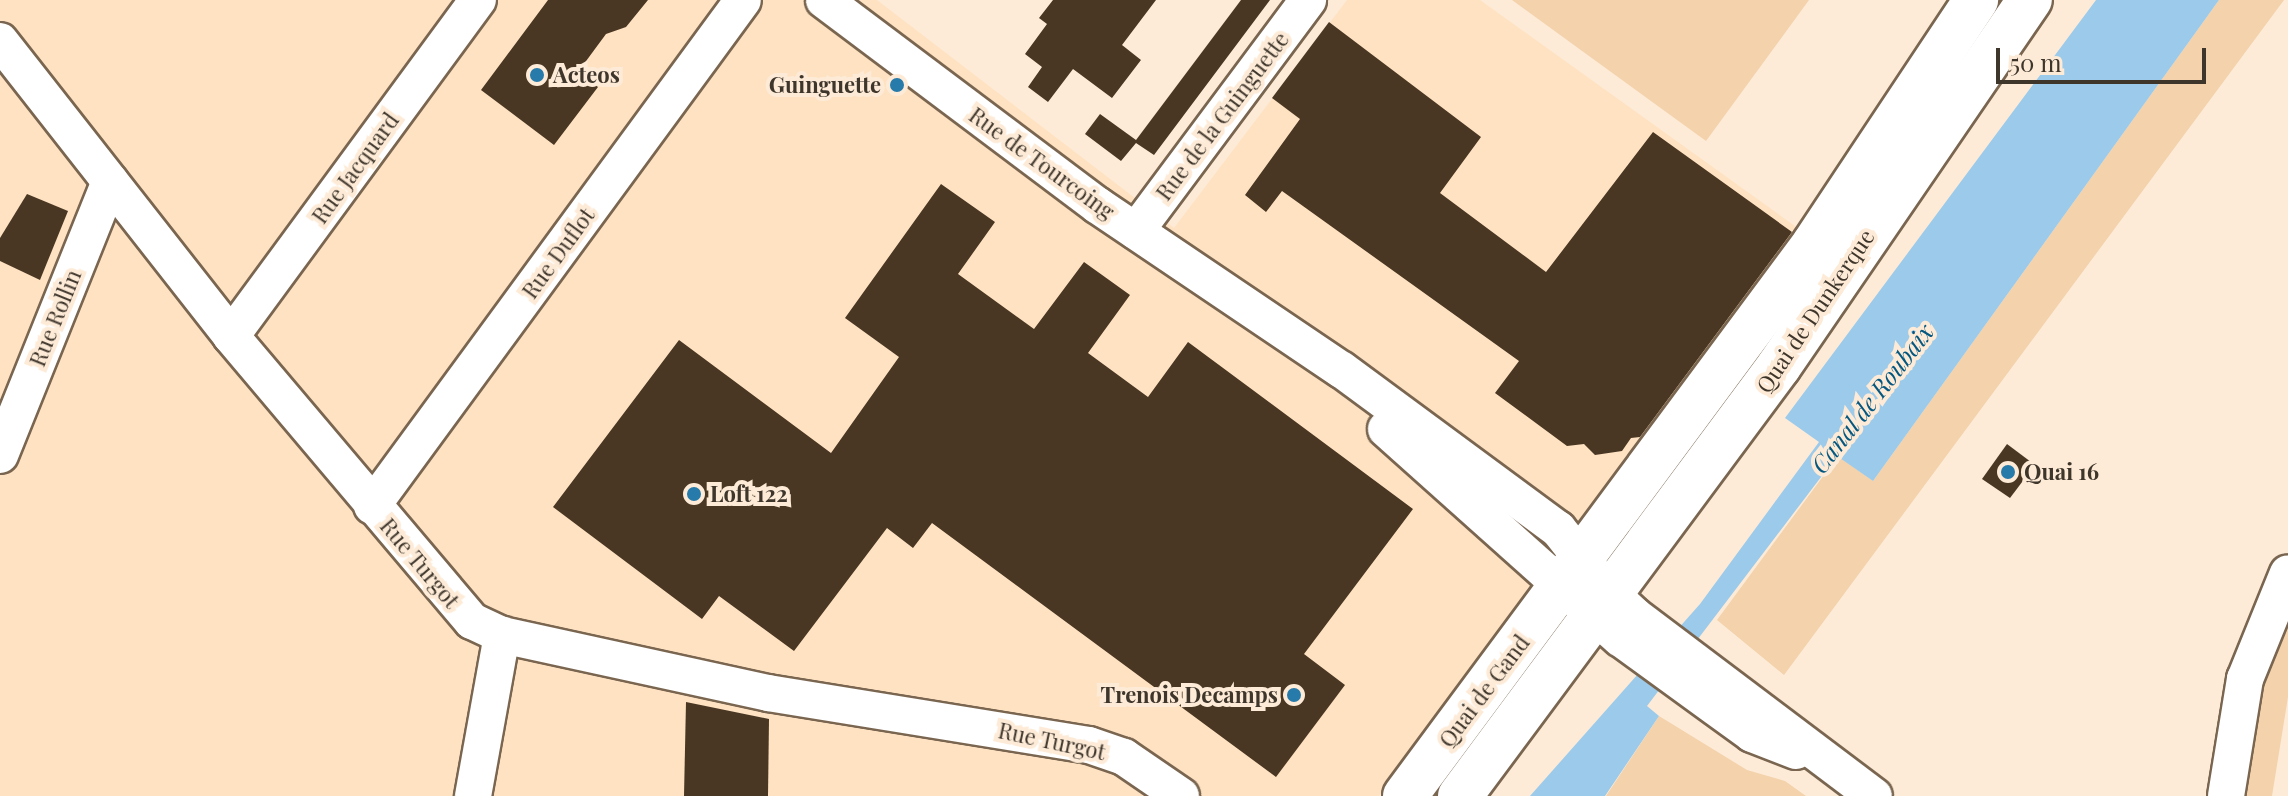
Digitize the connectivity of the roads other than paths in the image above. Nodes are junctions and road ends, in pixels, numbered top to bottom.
1 (478, 0) edge
2 (743, 0) edge
3 (824, 0) edge
4 (1308, 0) edge
5 (1976, 0) edge
6 (2030, 0) edge
7 (0, 41) edge
8 (110, 181) junction
9 (1136, 231) junction
10 (231, 336) junction
11 (0, 455) edge
12 (372, 506) junction
13 (1572, 572) junction
14 (2288, 573) edge
15 (1616, 617) junction
16 (502, 635) junction
17 (1868, 791) edge
18 (473, 796) edge
19 (1181, 796) edge
20 (1405, 796) edge
21 (1460, 796) edge
22 (2226, 796) edge

1 - 10 street, Rue Jacquard
2 - 12 street, Rue Duflot
3 - 9 street, Rue de Tourcoing
4 - 9 street, Rue de la Guinguette
5 - 13 main road, Quai de Dunkerque
6 - 15 main road, Quai de Dunkerque
7 - 8 street, Rue Turgot
8 - 10 street, Rue Turgot
8 - 11 street, Rue Rollin
9 - 13 street, Rue de Tourcoing
10 - 12 street, Rue Turgot
12 - 16 street, Rue Turgot
13 - 15 street, Rue de Tourcoing
13 - 20 main road, Quai de Gand
14 - 22 street
15 - 17 street, Rue de Tourcoing
15 - 21 main road, Quai de Gand
16 - 18 street
16 - 19 street, Rue Turgot

